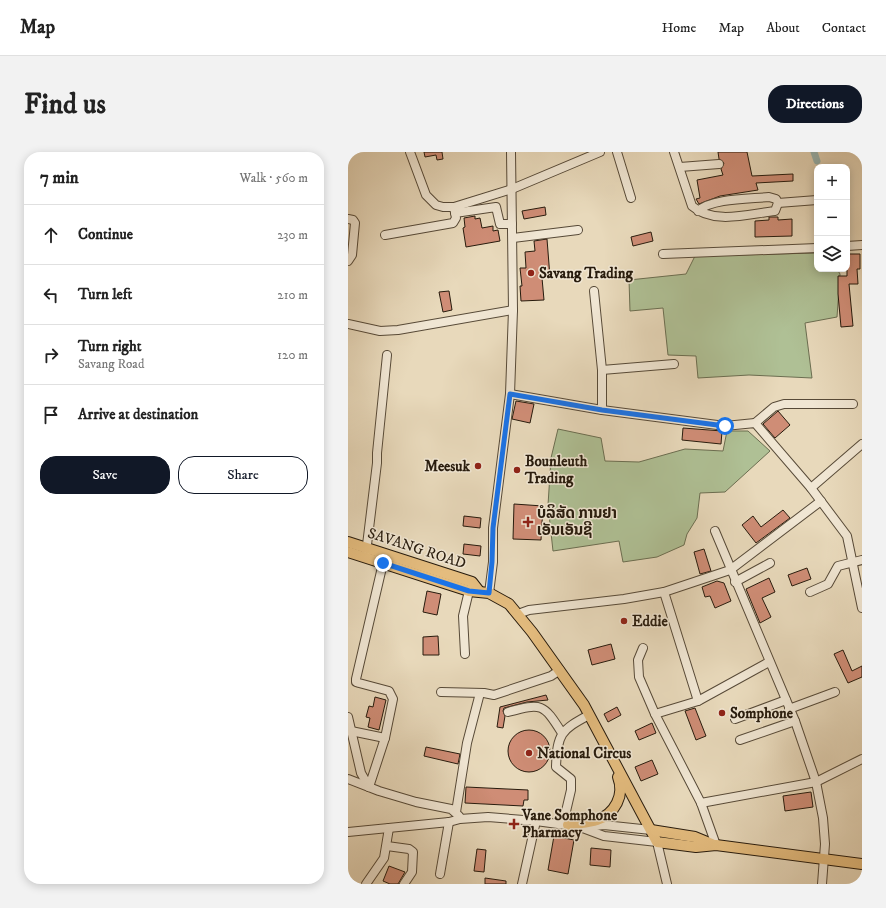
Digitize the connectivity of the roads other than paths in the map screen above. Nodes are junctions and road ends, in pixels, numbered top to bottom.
1 (410, 152) edge
2 (511, 152) edge
3 (600, 152) edge
4 (617, 152) edge
5 (674, 152) edge
6 (719, 164) dead end
7 (680, 167) junction
8 (512, 190) junction
9 (631, 198) dead end
10 (814, 200) edge
11 (778, 203) junction
12 (455, 210) junction
13 (698, 211) junction
14 (348, 219) edge
15 (512, 224) junction
16 (578, 230) dead end
17 (385, 235) dead end
18 (513, 238) junction
19 (862, 245) edge
20 (850, 246) edge
21 (814, 248) edge
22 (663, 254) dead end
23 (348, 261) edge
24 (594, 291) dead end
25 (513, 310) junction
26 (348, 324) edge
27 (387, 355) dead end
28 (674, 364) dead end
29 (602, 370) junction
30 (510, 394) junction
31 (853, 404) dead end
32 (602, 410) junction
33 (755, 423) junction
34 (861, 448) edge
35 (811, 488) junction
36 (821, 501) junction
37 (715, 531) dead end
38 (348, 542) edge
39 (348, 552) edge
40 (366, 553) junction
41 (862, 560) edge
42 (383, 563) junction
43 (770, 563) dead end
44 (852, 563) junction
45 (730, 570) junction
46 (735, 582) junction
47 (479, 592) junction
48 (664, 592) junction
49 (810, 592) dead end
50 (862, 608) edge
51 (518, 614) junction
52 (643, 648) dead end
53 (465, 654) dead end
54 (770, 662) junction
55 (560, 670) junction
56 (442, 692) dead end
57 (835, 692) dead end
58 (480, 693) junction
59 (786, 700) junction
60 (698, 701) junction
61 (790, 709) junction
62 (508, 712) dead end
63 (655, 714) junction
64 (589, 715) junction
65 (348, 717) edge
66 (735, 719) dead end
67 (795, 721) junction
68 (351, 730) junction
69 (562, 733) junction
70 (385, 738) junction
71 (740, 740) dead end
72 (610, 754) junction
73 (862, 759) edge
74 (348, 779) edge
75 (816, 782) junction
76 (368, 787) junction
77 (701, 803) junction
78 (458, 815) junction
79 (536, 821) junction
80 (449, 822) junction
81 (566, 825) junction
82 (580, 827) junction
83 (389, 828) junction
84 (651, 830) junction
85 (348, 832) edge
86 (657, 842) junction
87 (716, 845) junction
88 (387, 846) junction
89 (823, 860) junction
90 (862, 864) edge
91 (440, 874) dead end
92 (366, 884) edge
93 (404, 884) edge
94 (522, 884) edge
95 (667, 884) edge
96 (822, 884) edge

1 - 12 street
2 - 8 street
3 - 8 street
4 - 9 street
5 - 7 street
6 - 7 street
7 - 13 street
8 - 12 street
8 - 15 street
10 - 11 street
11 - 13 street
11 - 13 street
12 - 15 street
12 - 17 street
14 - 23 street
15 - 18 street
16 - 18 street
18 - 25 street
19 - 20 street
21 - 22 street
24 - 29 street
25 - 26 street
25 - 30 street
27 - 40 street
28 - 29 street
29 - 32 street
30 - 32 street
30 - 47 street
31 - 33 street
32 - 33 street
33 - 35 street
34 - 35 street
35 - 36 street
36 - 44 street
36 - 45 street
37 - 45 street
38 - 40 main road, SAVANG ROAD
39 - 40 main road, SAVANG ROAD
40 - 42 main road, SAVANG ROAD
40 - 47 main road, SAVANG ROAD
41 - 44 street
42 - 47 main road, SAVANG ROAD
42 - 70 street
43 - 46 street
44 - 49 street
44 - 50 street
45 - 46 street
45 - 48 street
46 - 54 street
47 - 51 main road
47 - 53 street
48 - 51 street
48 - 60 street
51 - 55 main road
52 - 63 street
54 - 59 street
54 - 60 street
55 - 58 street
55 - 64 main road
56 - 58 street
57 - 61 street
58 - 78 street
59 - 61 street
59 - 66 street
60 - 63 street
61 - 67 street
62 - 69 street
63 - 77 street
64 - 69 street
64 - 72 main road
65 - 68 street
67 - 71 street
67 - 75 street
68 - 70 street
68 - 76 street
69 - 81 street
70 - 76 street
72 - 81 main road
72 - 84 main road
73 - 75 street
74 - 76 street
75 - 77 street
75 - 89 street
76 - 78 street
77 - 87 street
78 - 79 street
78 - 80 street
79 - 81 street
79 - 94 street
80 - 83 street
80 - 91 street
81 - 82 street
82 - 84 street
82 - 86 street
83 - 85 street
83 - 88 street
84 - 86 main road
84 - 87 main road
86 - 87 main road
86 - 95 street
87 - 89 main road
88 - 92 street
88 - 93 street
89 - 90 main road
89 - 96 street

